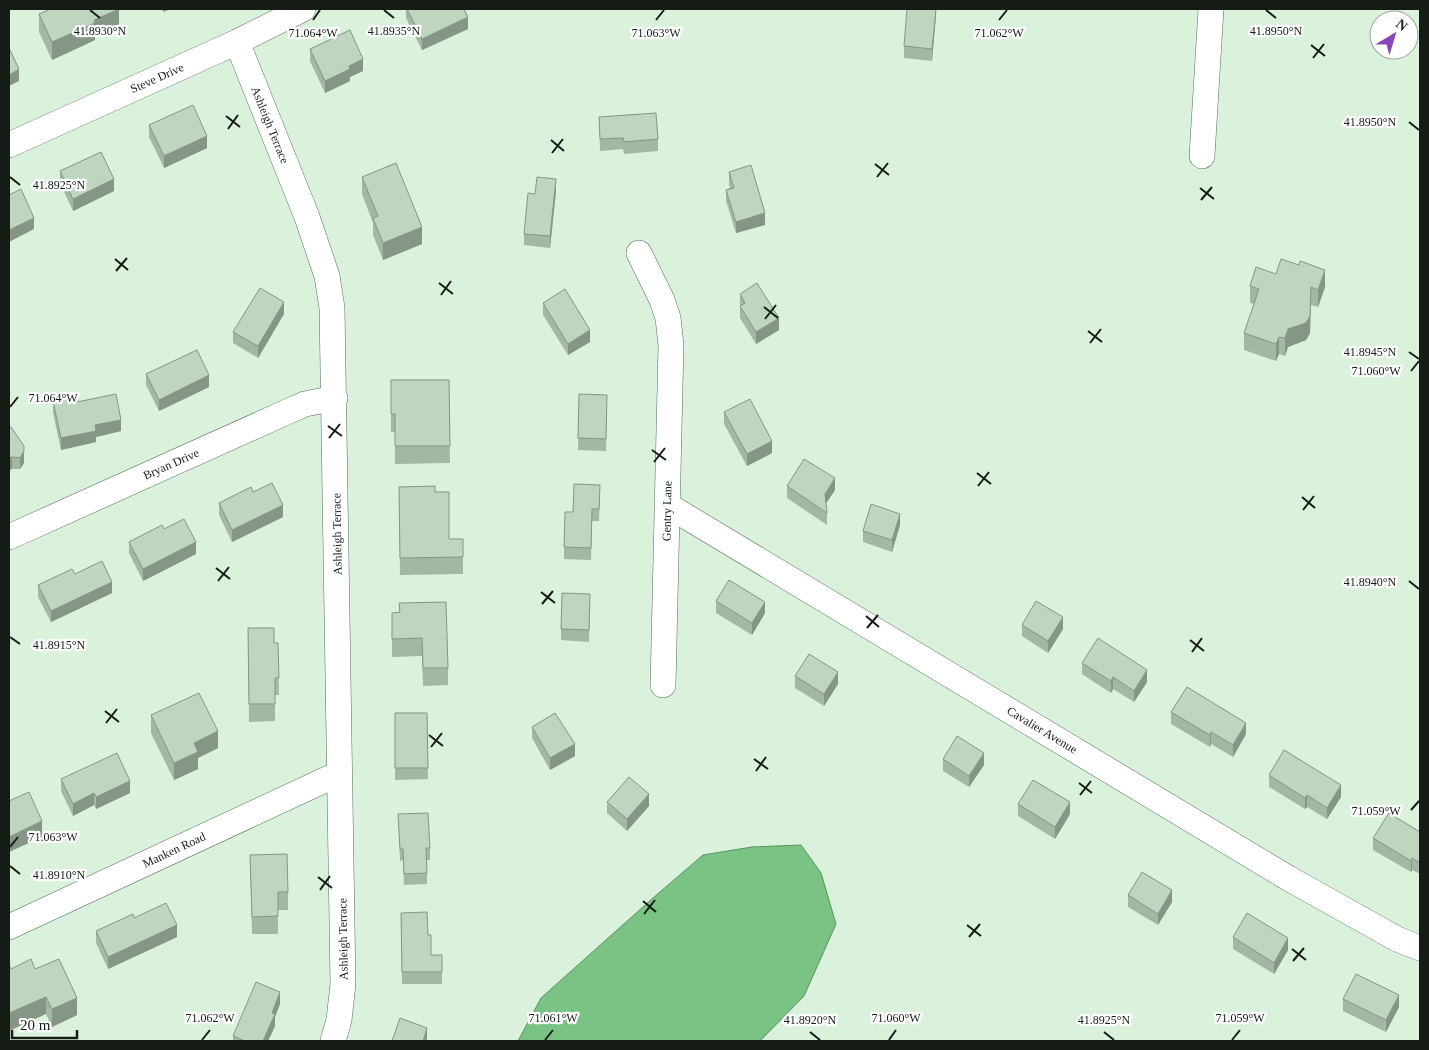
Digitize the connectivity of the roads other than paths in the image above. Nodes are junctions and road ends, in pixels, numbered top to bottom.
1 (303, 9) edge
2 (1211, 9) edge
3 (237, 42) junction
4 (9, 145) edge
5 (1202, 156) dead end
6 (639, 253) dead end
7 (334, 398) junction
8 (667, 505) junction
9 (9, 537) edge
10 (663, 685) dead end
11 (340, 773) junction
12 (9, 928) edge
13 (1420, 948) edge
14 (333, 1041) edge

1 - 3 street, Steve Drive
2 - 5 street
3 - 4 street, Steve Drive
3 - 7 street, Ashleigh Terrace
6 - 8 street, Gentry Lane
7 - 9 street, Bryan Drive
7 - 11 street, Ashleigh Terrace
8 - 10 street, Gentry Lane
8 - 13 street, Cavalier Avenue
11 - 12 street, Manken Road
11 - 14 street, Ashleigh Terrace

